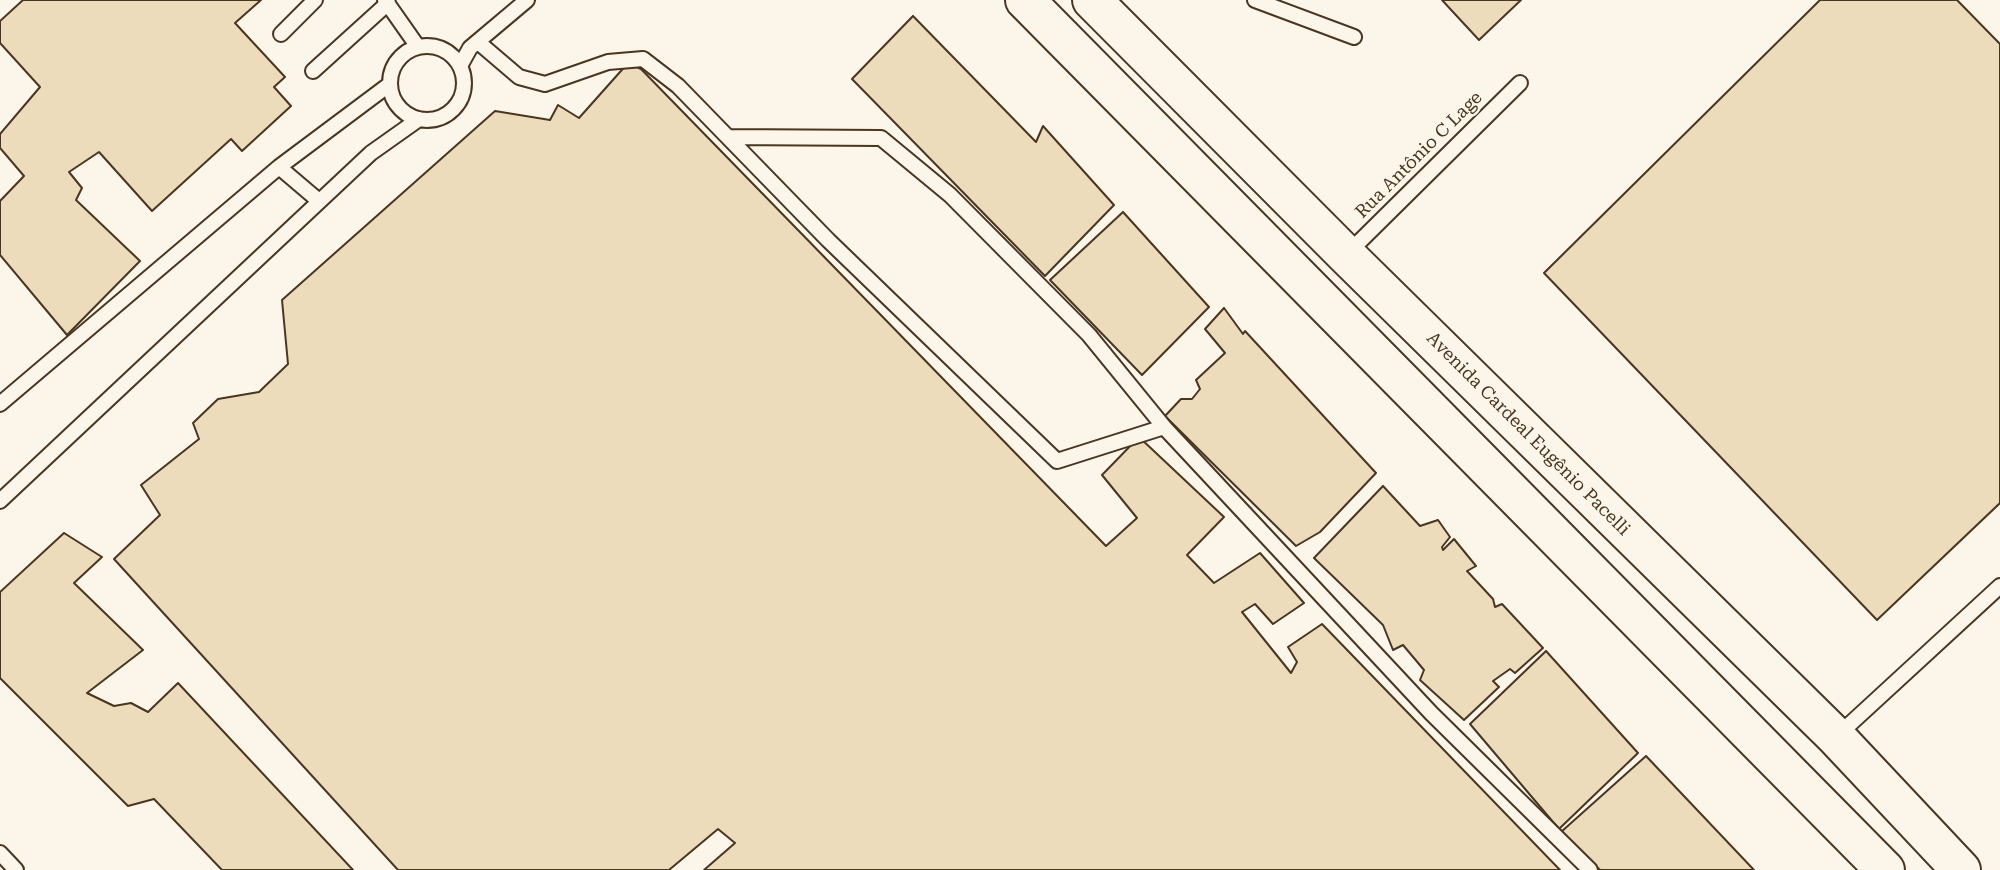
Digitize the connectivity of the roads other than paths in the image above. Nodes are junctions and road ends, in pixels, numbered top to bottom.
1 (316, 0) edge
2 (527, 0) edge
3 (1025, 0) edge
4 (1092, 0) edge
5 (1255, 0) edge
6 (387, 2) edge
7 (281, 34) dead end
8 (1354, 37) dead end
9 (478, 42) junction
10 (418, 47) junction
11 (460, 66) junction
12 (313, 71) dead end
13 (1520, 83) dead end
14 (390, 84) junction
15 (419, 119) junction
16 (728, 137) junction
17 (279, 167) junction
18 (319, 201) junction
19 (1346, 255) junction
20 (0, 404) edge
21 (1164, 427) junction
22 (0, 501) edge
23 (2000, 586) edge
24 (1836, 737) junction
25 (0, 853) edge
26 (16, 870) edge
27 (1590, 870) edge
28 (1885, 870) edge
29 (1961, 870) edge

1 - 7 lane
2 - 9 lane
3 - 28 highway
4 - 19 highway, Avenida Cardeal Eugênio Pacelli
5 - 8 lane
6 - 10 lane
6 - 12 lane
9 - 11 lane
9 - 16 lane
10 - 11 lane
10 - 14 lane
11 - 15 lane
13 - 19 lane, Rua Antônio C Lage
14 - 15 lane
14 - 17 lane
15 - 18 lane
16 - 21 lane
16 - 21 lane
17 - 18 lane
17 - 20 lane
18 - 22 lane
19 - 24 highway, Avenida Cardeal Eugênio Pacelli
21 - 27 lane
23 - 24 lane
24 - 29 highway, Avenida Cardeal Eugênio Pacelli
25 - 26 lane

